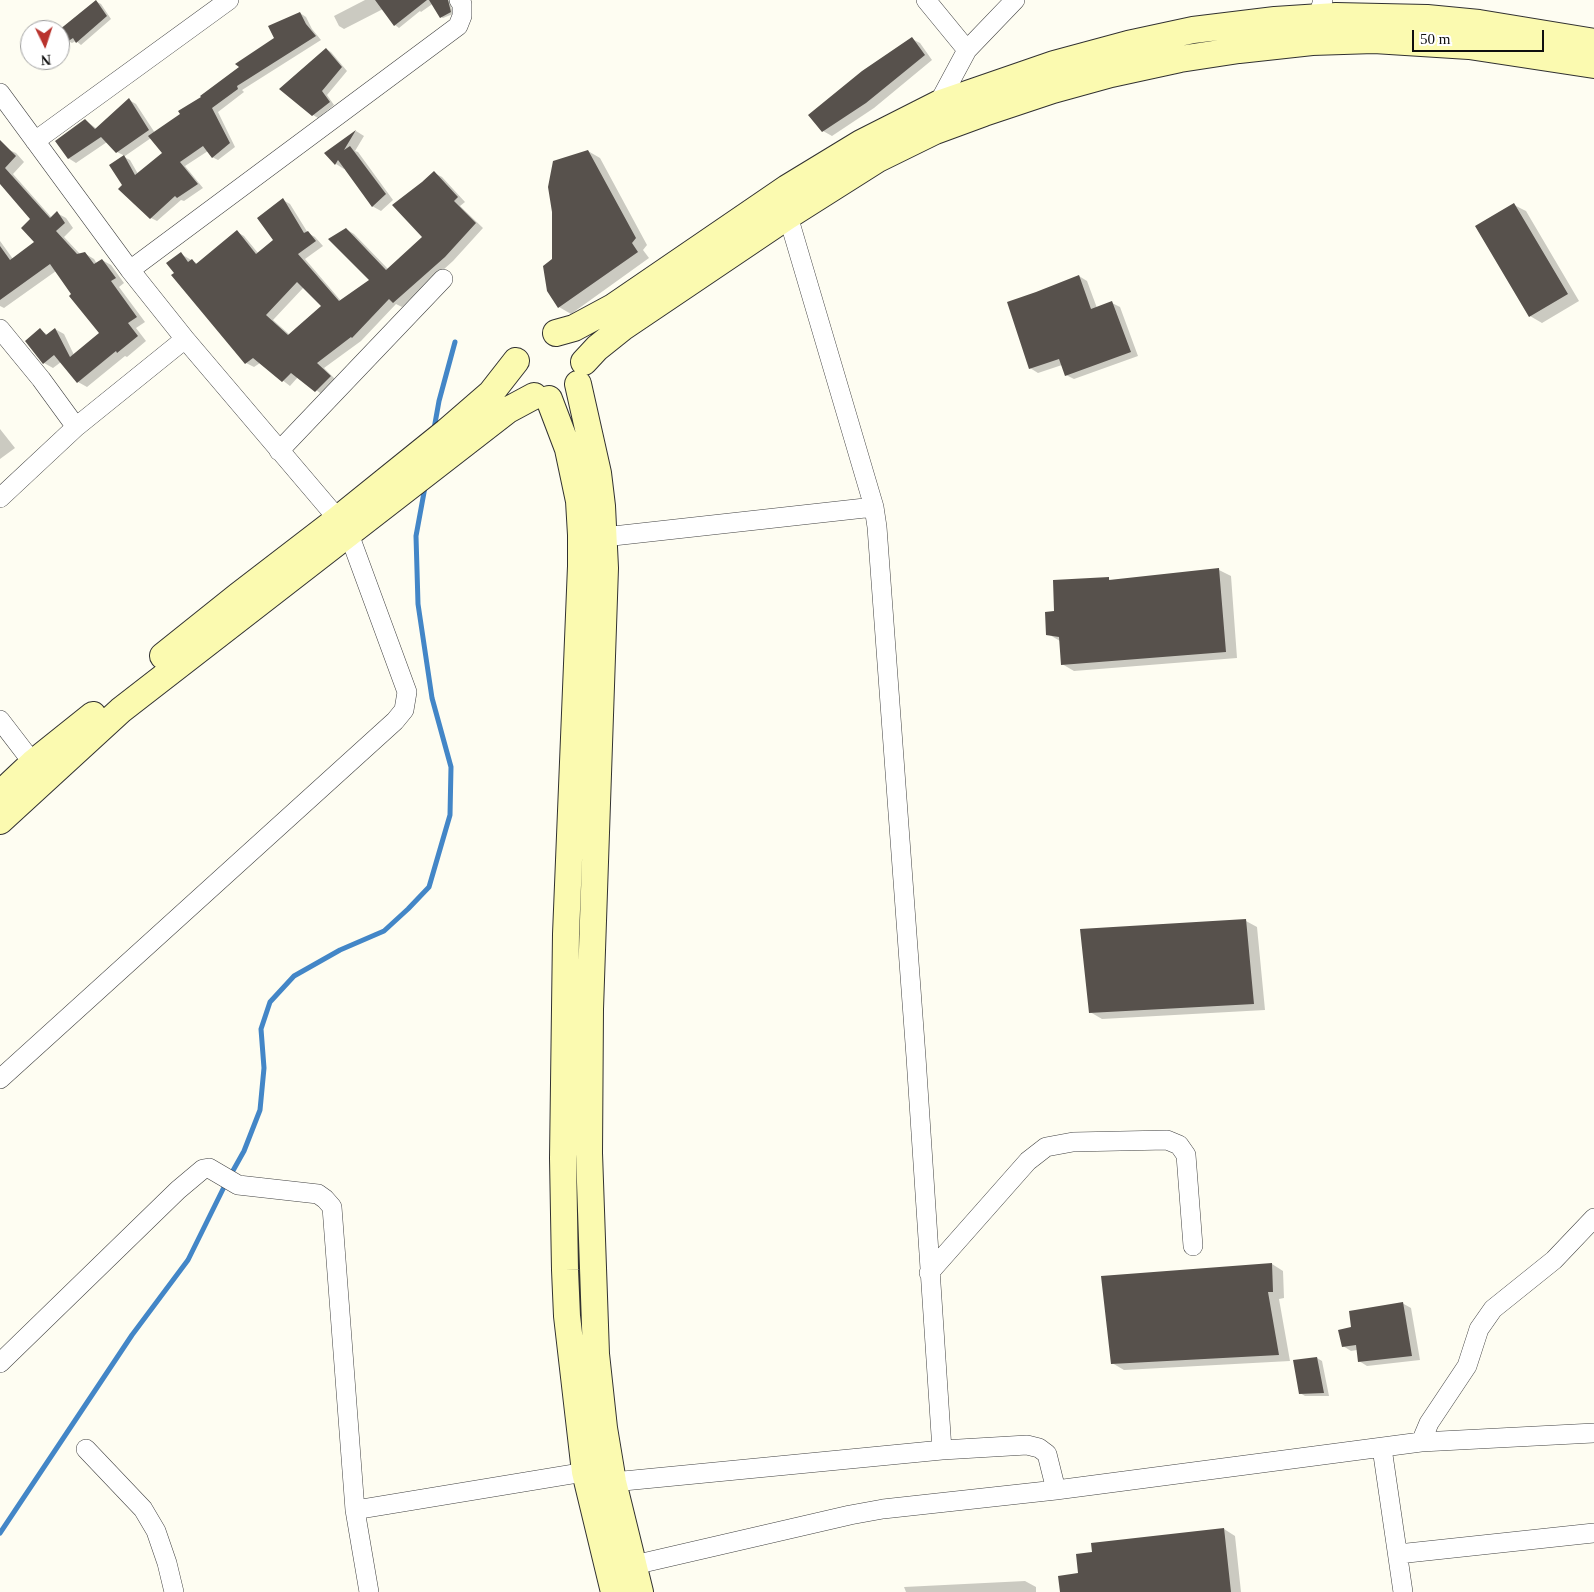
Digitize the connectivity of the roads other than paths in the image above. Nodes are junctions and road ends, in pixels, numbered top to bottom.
1 (229, 0) edge
2 (460, 0) edge
3 (926, 0) edge
4 (1015, 0) edge
5 (1320, 9) edge
6 (1594, 42) edge
7 (967, 50) junction
8 (1594, 65) edge
9 (938, 104) junction
10 (3, 105) edge
11 (35, 141) junction
12 (788, 216) junction
13 (130, 270) junction
14 (443, 279) dead end
15 (0, 329) edge
16 (185, 339) junction
17 (533, 343) junction
18 (581, 373) junction
19 (542, 398) junction
20 (76, 427) junction
21 (279, 451) junction
22 (430, 458) junction
23 (0, 498) edge
24 (874, 506) junction
25 (343, 527) junction
26 (604, 537) junction
27 (0, 720) edge
28 (33, 763) junction
29 (0, 794) edge
30 (0, 822) edge
31 (0, 1079) edge
32 (1594, 1218) edge
33 (1193, 1246) dead end
34 (929, 1273) junction
35 (0, 1362) edge
36 (1594, 1433) edge
37 (1421, 1442) junction
38 (86, 1448) dead end
39 (1382, 1448) junction
40 (942, 1450) junction
41 (585, 1472) junction
42 (613, 1482) junction
43 (1056, 1490) junction
44 (355, 1510) junction
45 (1594, 1533) edge
46 (1398, 1554) junction
47 (634, 1565) junction
48 (174, 1592) edge
49 (369, 1592) edge
50 (614, 1592) edge
51 (640, 1592) edge
52 (1403, 1592) edge

1 - 11 street
2 - 13 street
3 - 7 street
4 - 7 street
5 - 6 main road
5 - 9 main road
7 - 9 street
8 - 12 main road
9 - 17 main road
10 - 11 street
11 - 13 street
12 - 18 main road
12 - 24 street
13 - 16 street
14 - 21 street
15 - 20 street
16 - 20 street
16 - 21 street
17 - 18 main road
17 - 19 main road
17 - 22 main road
18 - 19 main road
18 - 26 main road
19 - 22 main road
19 - 41 main road
20 - 23 street
21 - 25 street
22 - 25 main road
22 - 25 main road
24 - 26 street
24 - 34 street
25 - 28 main road
25 - 30 main road
25 - 31 street
26 - 42 main road
27 - 28 street
28 - 29 main road
32 - 37 street
33 - 34 street
34 - 40 street
35 - 44 street
36 - 37 street
37 - 39 street
38 - 48 street
39 - 43 street
39 - 46 street
40 - 42 street
40 - 43 street
41 - 44 street
41 - 50 main road
42 - 47 main road
43 - 47 street
44 - 49 street
45 - 46 street
46 - 52 street
47 - 51 main road

